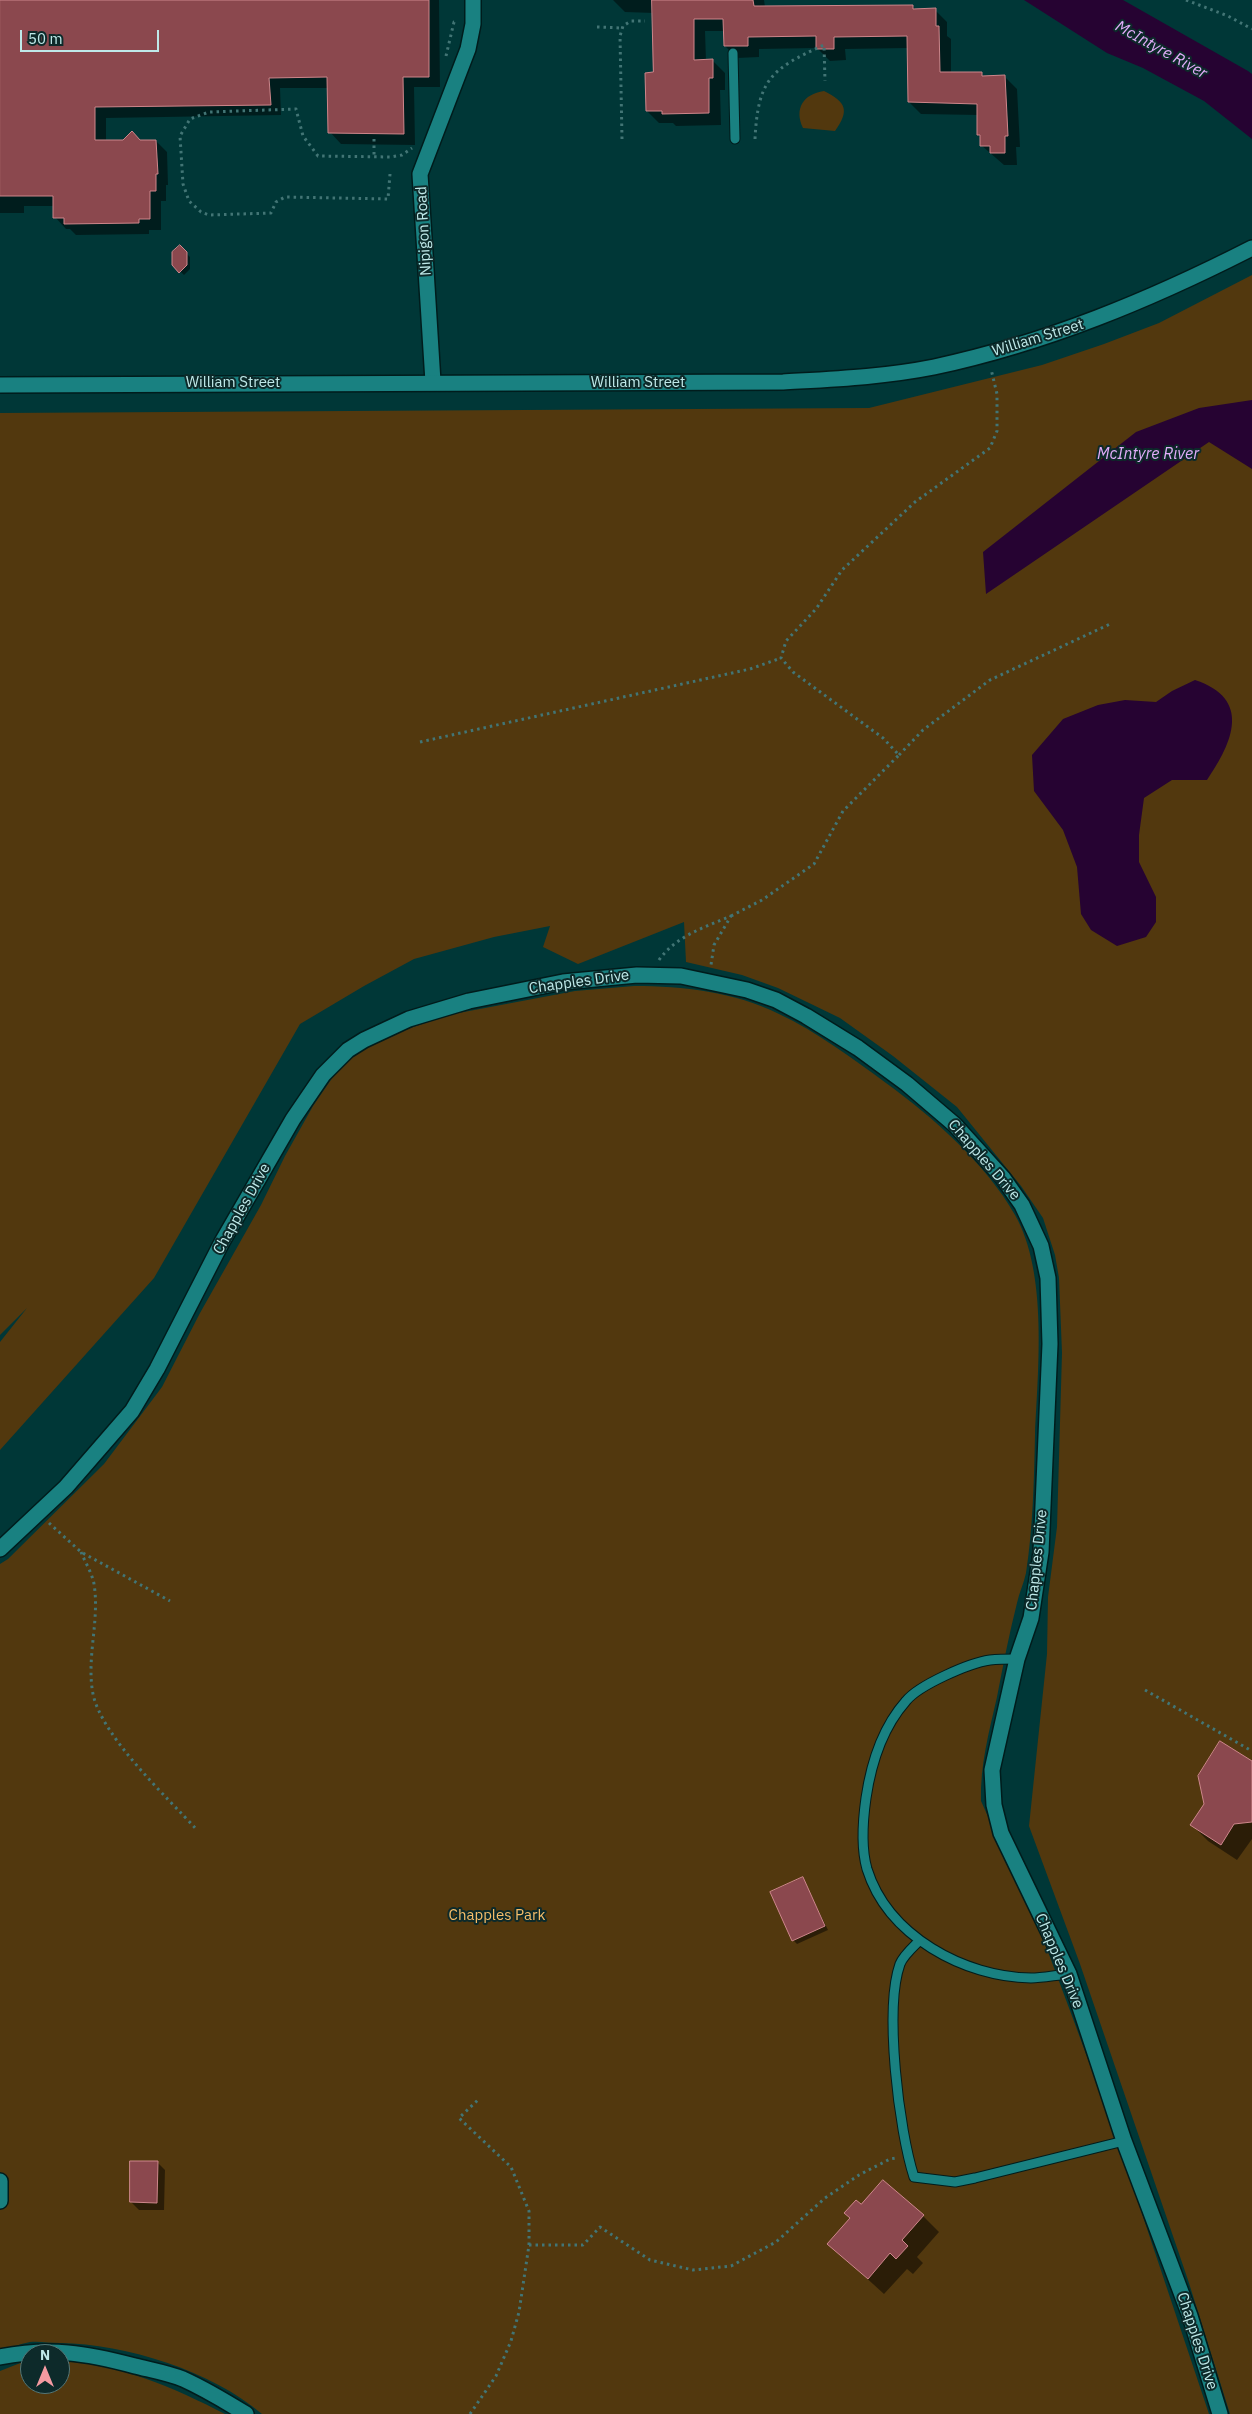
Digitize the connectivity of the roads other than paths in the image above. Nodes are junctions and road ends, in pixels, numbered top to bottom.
1 (472, 0) edge
2 (733, 53) dead end
3 (735, 139) dead end
4 (1252, 248) edge
5 (433, 382) junction
6 (0, 385) edge
7 (0, 1549) edge
8 (1016, 1659) junction
9 (919, 1941) junction
10 (1068, 1974) junction
11 (1124, 2141) junction
12 (0, 2182) edge
13 (0, 2201) edge
14 (0, 2357) edge
15 (246, 2414) edge
16 (1220, 2414) edge

1 - 5 street, Nipigon Road
2 - 3 lane
4 - 5 street, William Street
5 - 6 street, William Street
7 - 8 street, Chapples Drive
8 - 9 lane
8 - 10 street, Chapples Drive
9 - 10 lane
9 - 11 lane
10 - 11 street, Chapples Drive
11 - 16 street, Chapples Drive
12 - 13 street
14 - 15 street

